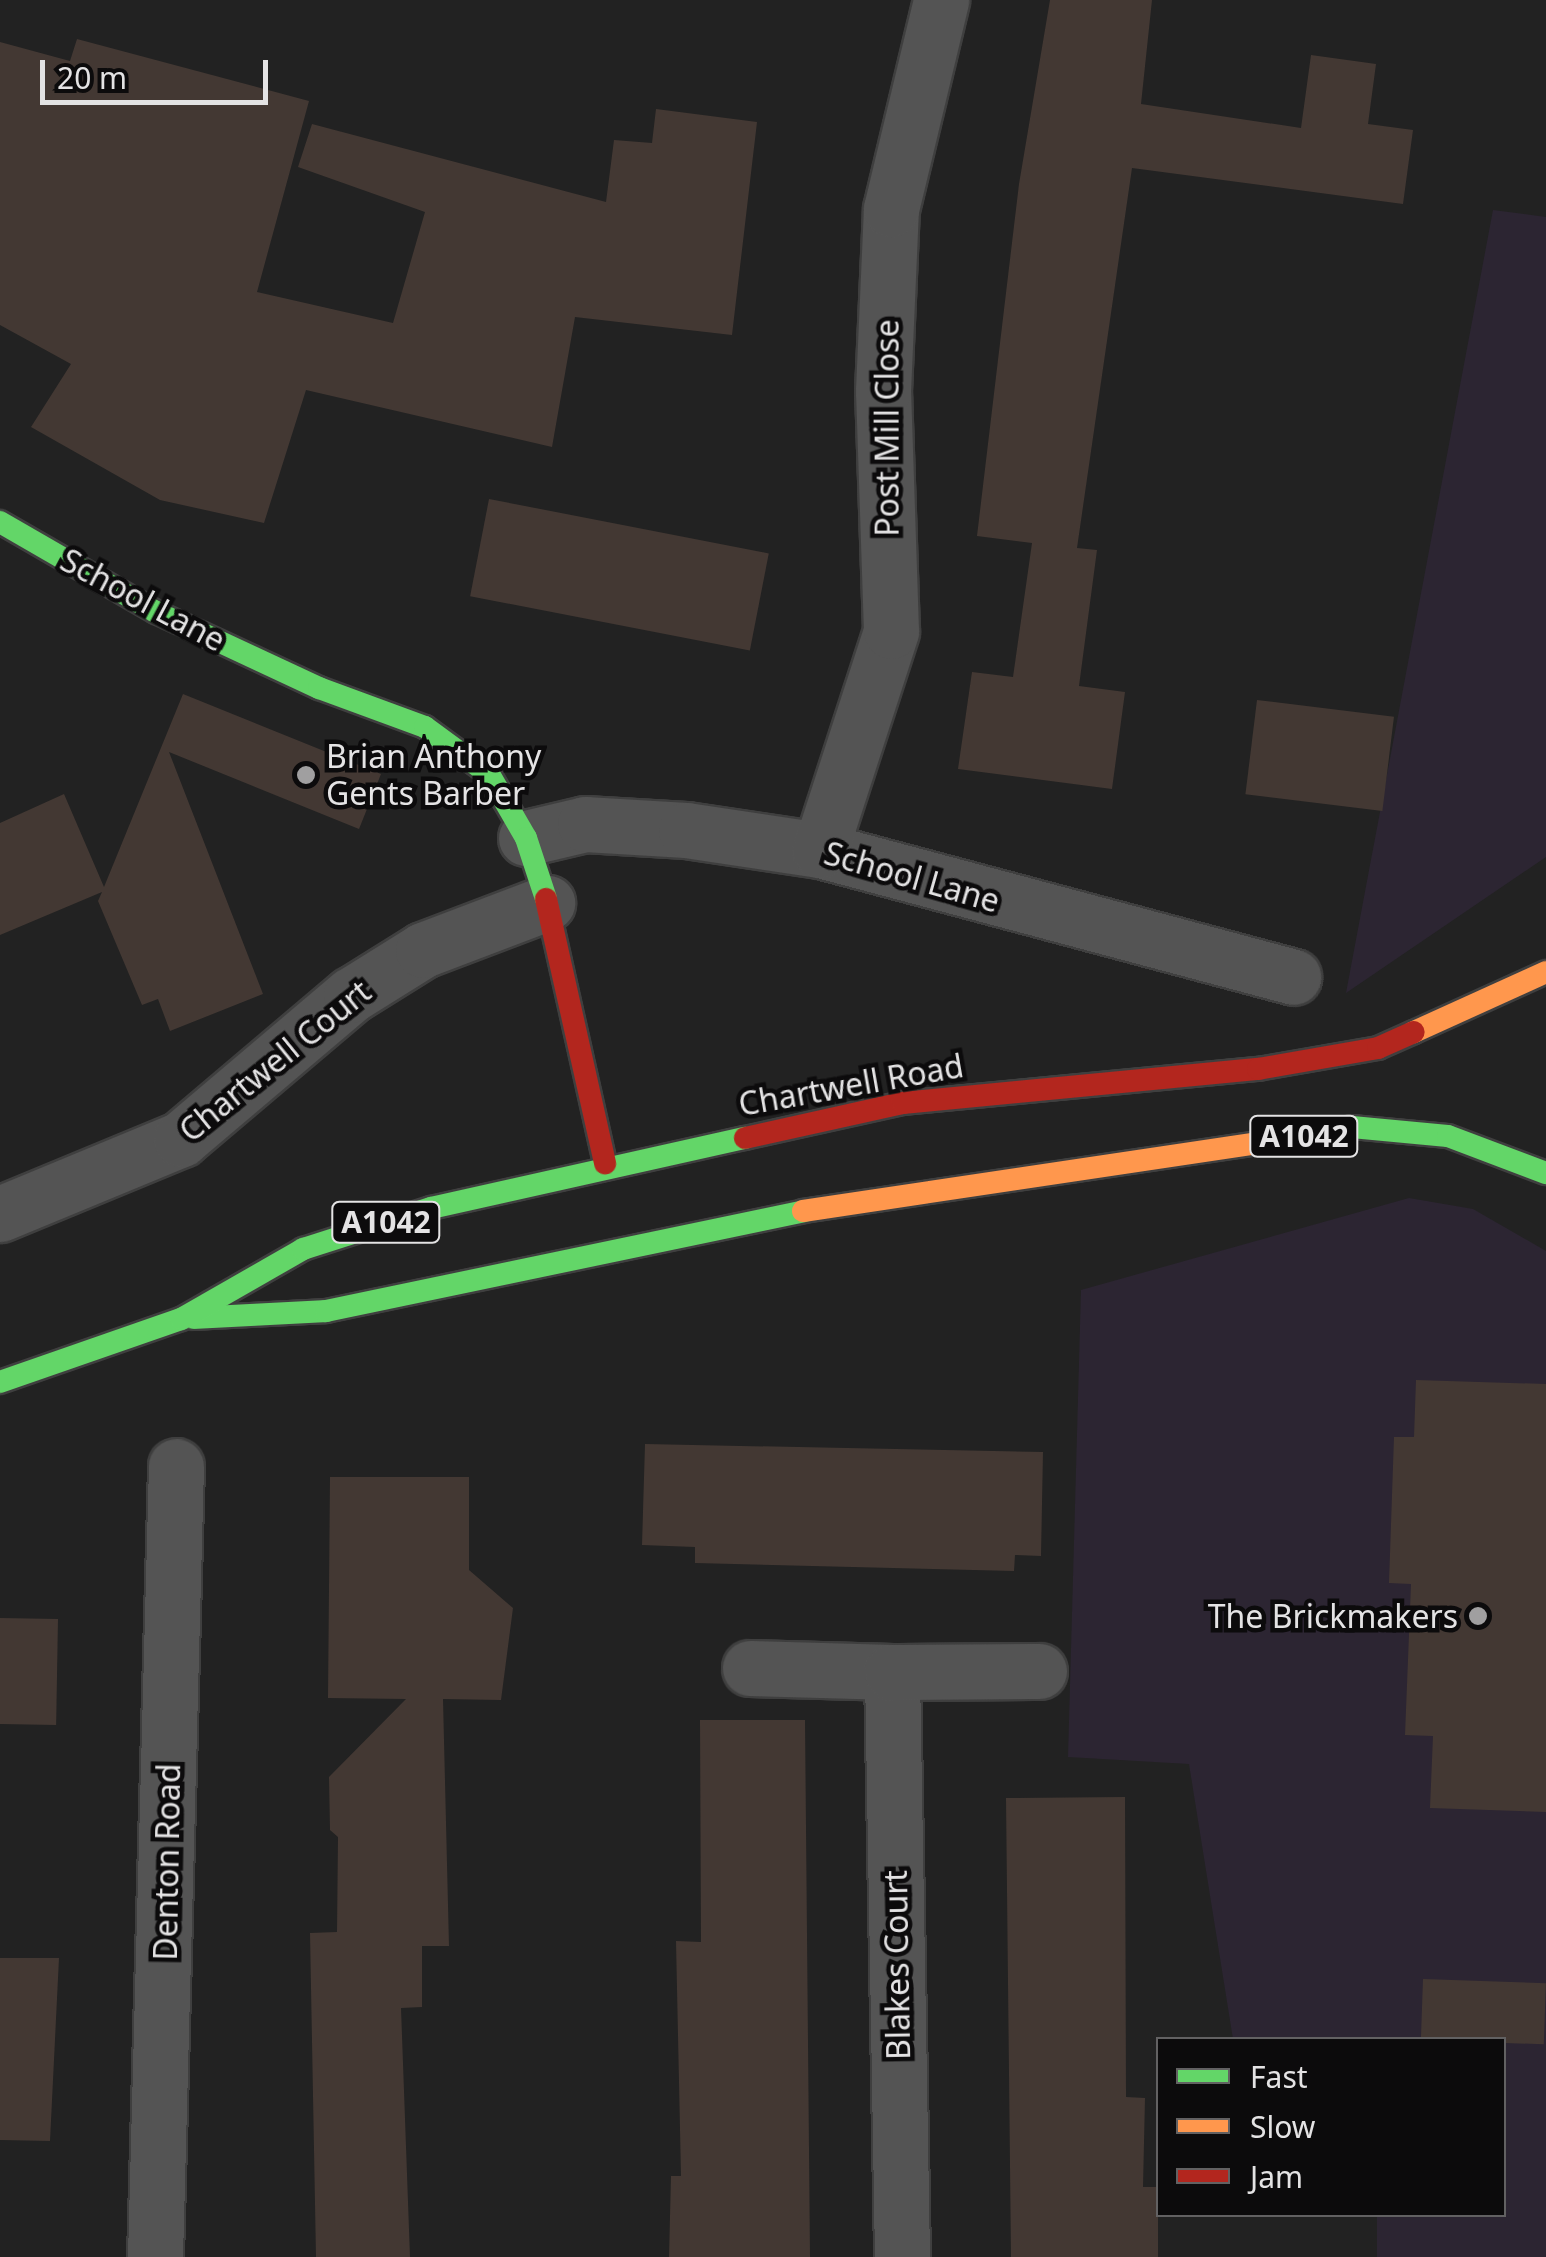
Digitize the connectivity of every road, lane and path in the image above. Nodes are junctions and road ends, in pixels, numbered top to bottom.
1 (941, 0) edge
2 (0, 522) edge
3 (526, 838) junction
4 (820, 850) junction
5 (547, 903) junction
6 (1546, 972) edge
7 (1293, 978) dead end
8 (606, 1164) junction
9 (1546, 1173) edge
10 (0, 1214) edge
11 (181, 1318) junction
12 (0, 1382) edge
13 (176, 1466) dead end
14 (750, 1668) dead end
15 (892, 1672) junction
16 (1039, 1672) dead end
17 (155, 2257) edge
18 (902, 2257) edge

1 - 4 street, Post Mill Close
2 - 3 main road, School Lane
3 - 4 street, School Lane
3 - 5 main road, School Lane
4 - 7 street, School Lane
5 - 8 main road, School Lane
5 - 10 street, Chartwell Court
6 - 8 main road, Chartwell Road / A1042
8 - 11 main road, Chartwell Road / A1042
9 - 11 main road, Chartwell Road / A1042
11 - 12 main road, Chartwell Road / A1042
13 - 17 street, Denton Road
14 - 15 street
15 - 16 street
15 - 18 street, Blakes Court

